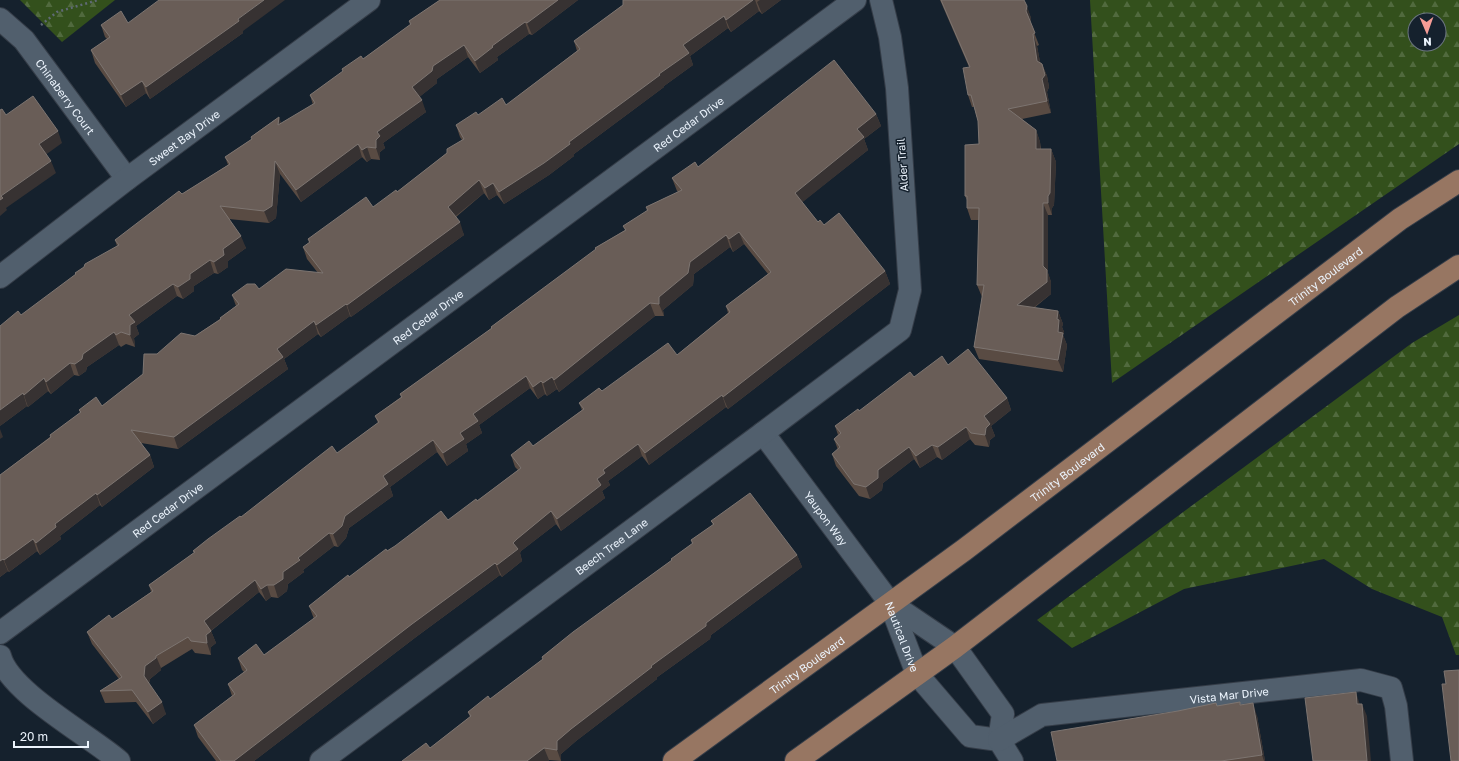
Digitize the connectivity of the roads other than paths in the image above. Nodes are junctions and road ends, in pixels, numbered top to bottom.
1 (368, 0) edge
2 (855, 0) edge
3 (881, 0) edge
4 (0, 19) edge
5 (127, 179) junction
6 (1459, 181) edge
7 (1459, 266) edge
8 (0, 277) edge
9 (900, 330) joint
10 (763, 433) junction
11 (890, 603) junction
12 (0, 633) edge
13 (955, 647) junction
14 (0, 656) edge
15 (917, 674) junction
16 (999, 740) junction
17 (119, 761) edge
18 (321, 761) edge
19 (674, 761) edge
20 (796, 761) edge
21 (1012, 761) edge
22 (1402, 761) edge

1 - 5 street, Sweet Bay Drive
2 - 12 street, Red Cedar Drive
3 - 9 street, Alder Trail
4 - 5 street, Chinaberry Court
5 - 8 street, Sweet Bay Drive
6 - 11 main road, Trinity Boulevard
7 - 13 main road
9 - 10 street, Beech Tree Lane
10 - 11 street, Yaupon Way
10 - 18 street, Beech Tree Lane
11 - 13 street, Nautical Drive
11 - 15 street, Nautical Drive
11 - 19 main road, Trinity Boulevard
13 - 15 main road
13 - 16 street, Nautical Drive
14 - 17 street
15 - 16 street, Nautical Drive
15 - 20 main road
16 - 21 street
16 - 22 street, Vista Mar Drive

